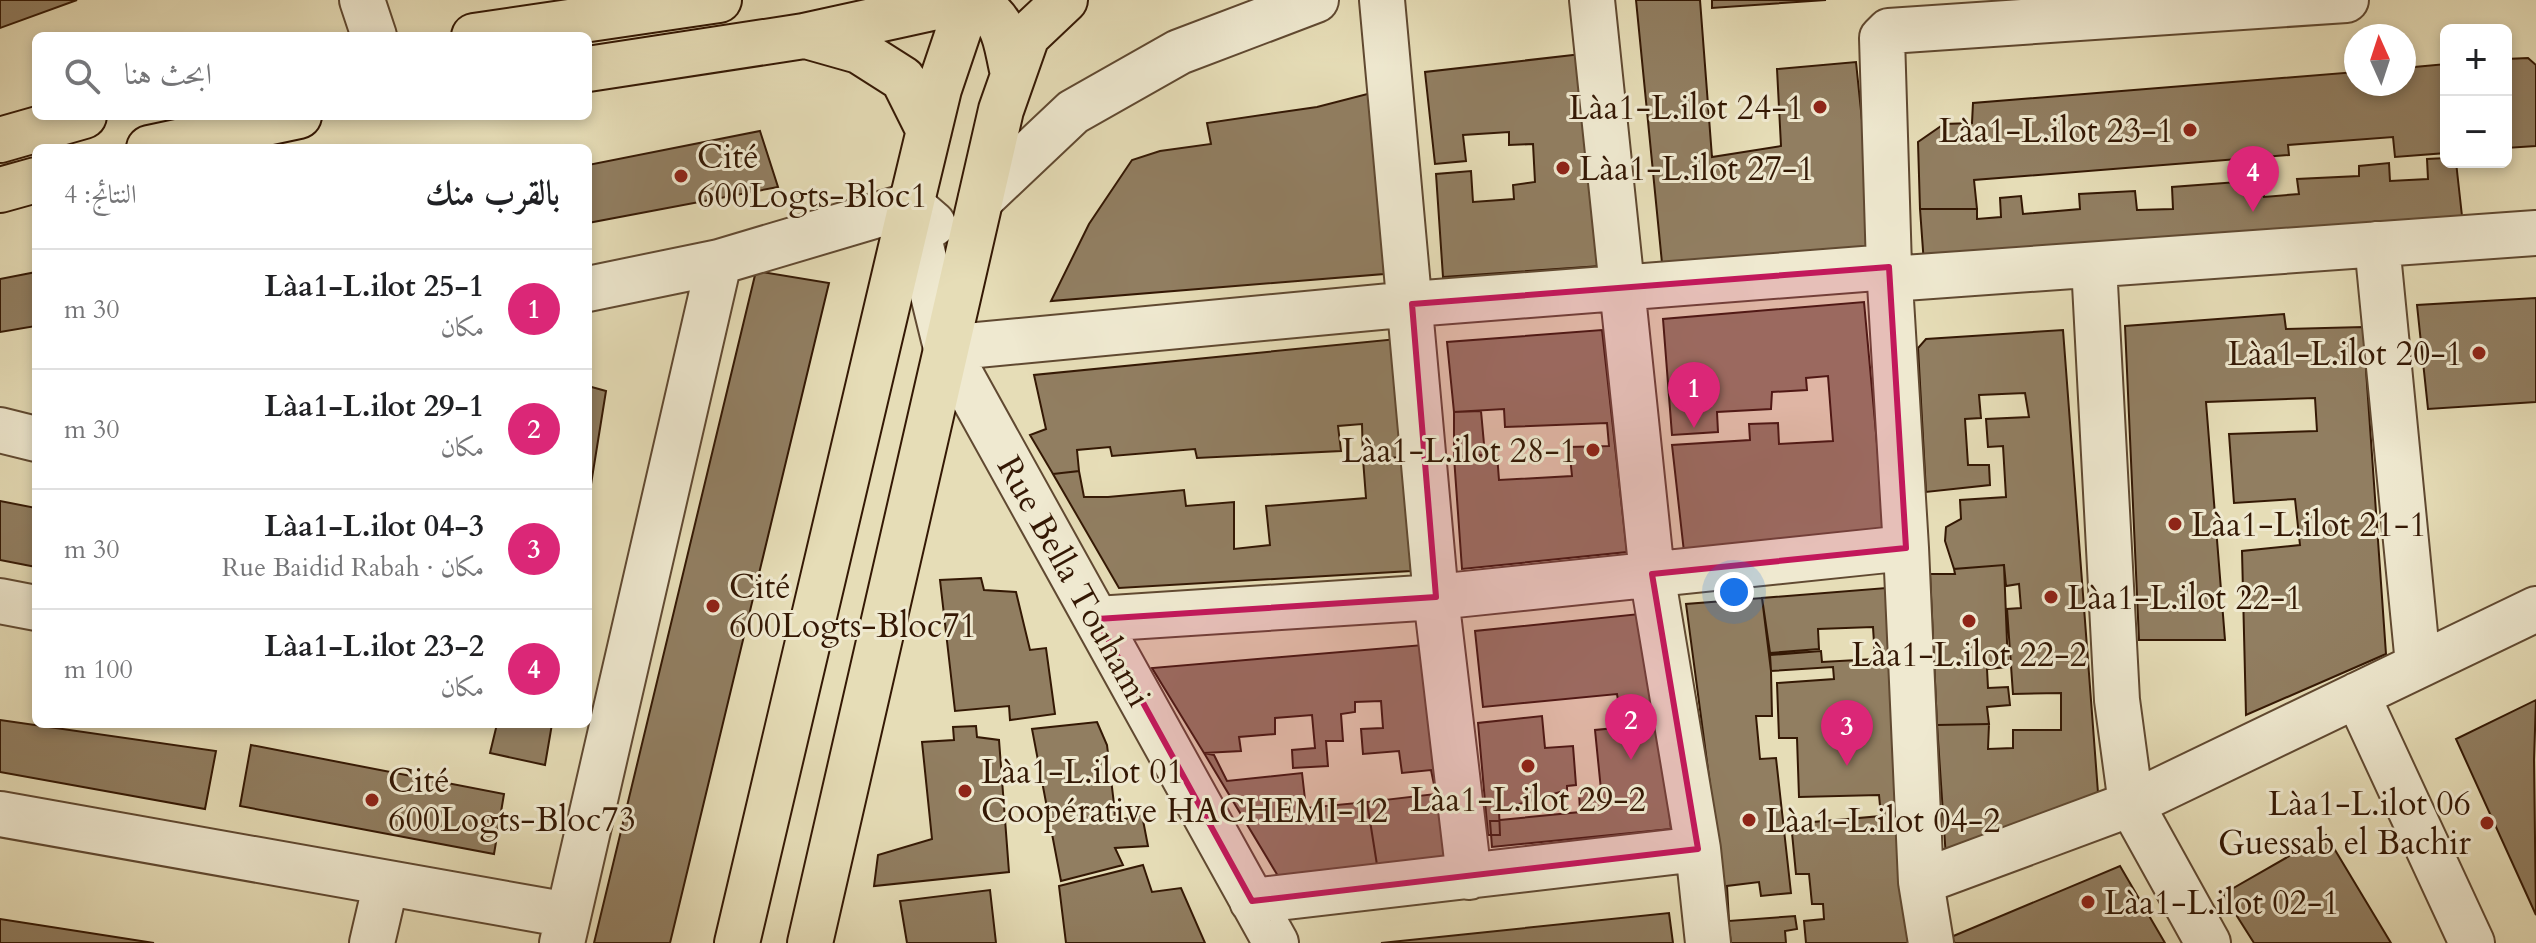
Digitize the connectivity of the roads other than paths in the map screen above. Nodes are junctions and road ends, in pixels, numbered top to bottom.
1 (362, 0) edge
2 (719, 0) edge
3 (968, 0) edge
4 (1065, 0) edge
5 (1316, 0) edge
6 (1382, 0) edge
7 (1592, 0) edge
8 (2346, 0) edge
9 (2058, 10) edge
10 (373, 32) edge
11 (501, 32) edge
12 (804, 36) junction
13 (592, 68) edge
14 (1013, 74) junction
15 (70, 120) edge
16 (280, 120) edge
17 (929, 131) junction
18 (0, 140) edge
19 (168, 144) edge
20 (32, 181) edge
21 (0, 190) edge
22 (981, 199) junction
23 (911, 205) junction
24 (2536, 233) edge
25 (2377, 244) junction
26 (968, 254) junction
27 (719, 262) junction
28 (2094, 265) junction
29 (1890, 273) junction
30 (1622, 287) junction
31 (592, 288) edge
32 (1412, 304) junction
33 (946, 348) junction
34 (32, 406) edge
35 (0, 414) edge
36 (0, 430) edge
37 (32, 438) edge
38 (1906, 548) junction
39 (1652, 574) junction
40 (1436, 597) junction
41 (0, 601) edge
42 (32, 607) edge
43 (2536, 609) edge
44 (1097, 619) junction
45 (2418, 664) junction
46 (2357, 695) junction
47 (2131, 804) junction
48 (0, 814) edge
49 (1698, 849) junction
50 (1469, 877) junction
51 (1921, 882) junction
52 (386, 883) junction
53 (1252, 901) junction
54 (565, 929) edge
55 (372, 943) edge
56 (737, 943) edge
57 (810, 943) edge
58 (1276, 943) edge
59 (1708, 943) edge
60 (1931, 943) edge
61 (2208, 943) edge
62 (2472, 943) edge

1 - 10 street
2 - 11 main road
3 - 12 main road
4 - 14 main road
5 - 22 street
6 - 32 street
7 - 30 street
8 - 9 street
9 - 29 street
12 - 13 main road
12 - 17 main road
14 - 17 main road
14 - 22 main road
15 - 18 main road
16 - 19 main road
17 - 23 main road
20 - 21 main road
22 - 26 main road
23 - 26 street
23 - 27 street
23 - 33 street, Rue Bella Touhami
23 - 56 main road
24 - 25 street
25 - 28 street
25 - 45 street
26 - 33 main road
27 - 31 street
27 - 54 street
28 - 29 street
28 - 47 street
29 - 30 street
29 - 38 street
30 - 32 street
30 - 39 street
32 - 33 street
32 - 40 street
33 - 44 street, Rue Bella Touhami
33 - 57 main road
34 - 35 street
36 - 37 street
38 - 39 street
38 - 51 street
39 - 40 street
39 - 49 street
40 - 44 street
40 - 50 street
41 - 42 street
43 - 45 street
44 - 53 street, Rue Bella Touhami
45 - 46 street
46 - 47 street
46 - 62 street
47 - 51 street
47 - 61 street
48 - 52 street
49 - 50 street
49 - 59 street
50 - 53 street
51 - 60 street
52 - 54 street
52 - 55 street
53 - 58 street, Rue Bella Touhami

